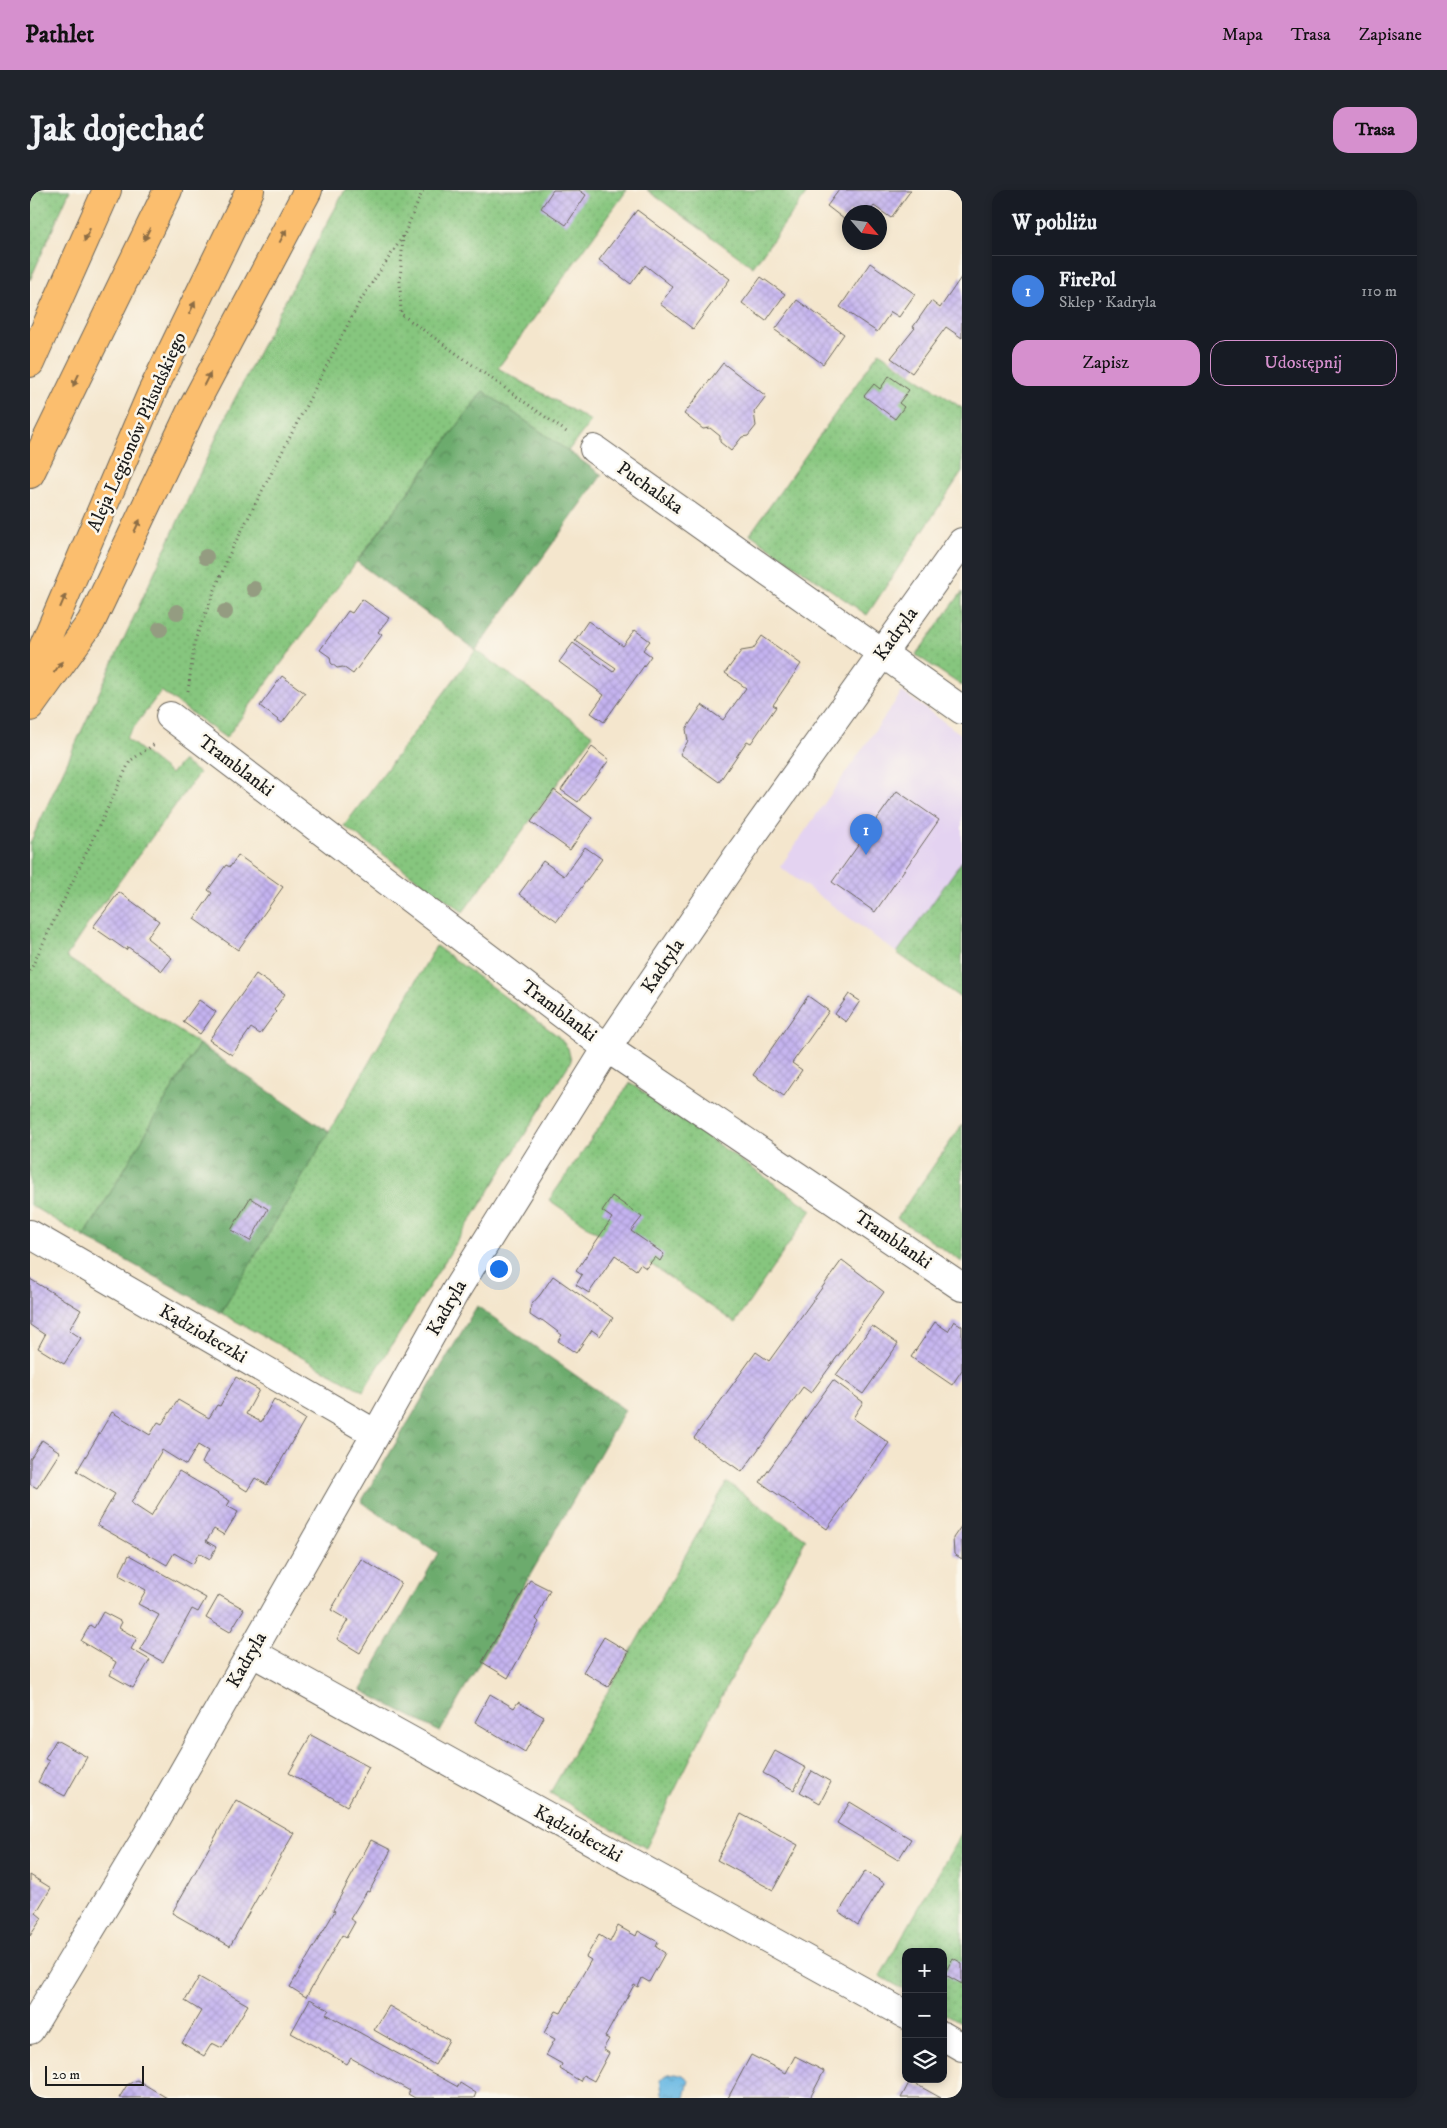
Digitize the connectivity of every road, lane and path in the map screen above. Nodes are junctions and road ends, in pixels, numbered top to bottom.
1 (107, 190) edge
2 (168, 190) edge
3 (250, 190) edge
4 (308, 190) edge
5 (423, 190) edge
6 (404, 235) junction
7 (30, 363) edge
8 (594, 450) joint
9 (30, 474) edge
10 (962, 542) edge
11 (882, 654) junction
12 (30, 678) edge
13 (30, 707) edge
14 (962, 710) edge
15 (176, 720) junction
16 (30, 971) edge
17 (607, 1048) junction
18 (30, 1234) edge
19 (962, 1287) edge
20 (376, 1434) junction
21 (251, 1652) junction
22 (902, 2013) edge
23 (30, 2030) edge
24 (946, 2038) edge
25 (962, 2047) edge

1 -> 7 highway
2 -> 9 highway
12 -> 3 highway, Aleja Legionów Piłsudskiego
13 -> 4 highway
5 - 6 path
6 - 8 path
6 - 15 path
8 - 11 street, Puchalska
10 - 11 street, Kadryla
11 - 14 street, Puchalska
11 - 17 street, Kadryla
15 - 16 path
15 - 17 street, Tramblanki
17 - 19 street, Tramblanki
17 - 20 street, Kadryla
18 - 20 street, Kądziołeczki
20 - 21 street, Kadryla
21 - 22 street, Kądziołeczki
21 - 23 street, Kadryla
24 - 25 street

